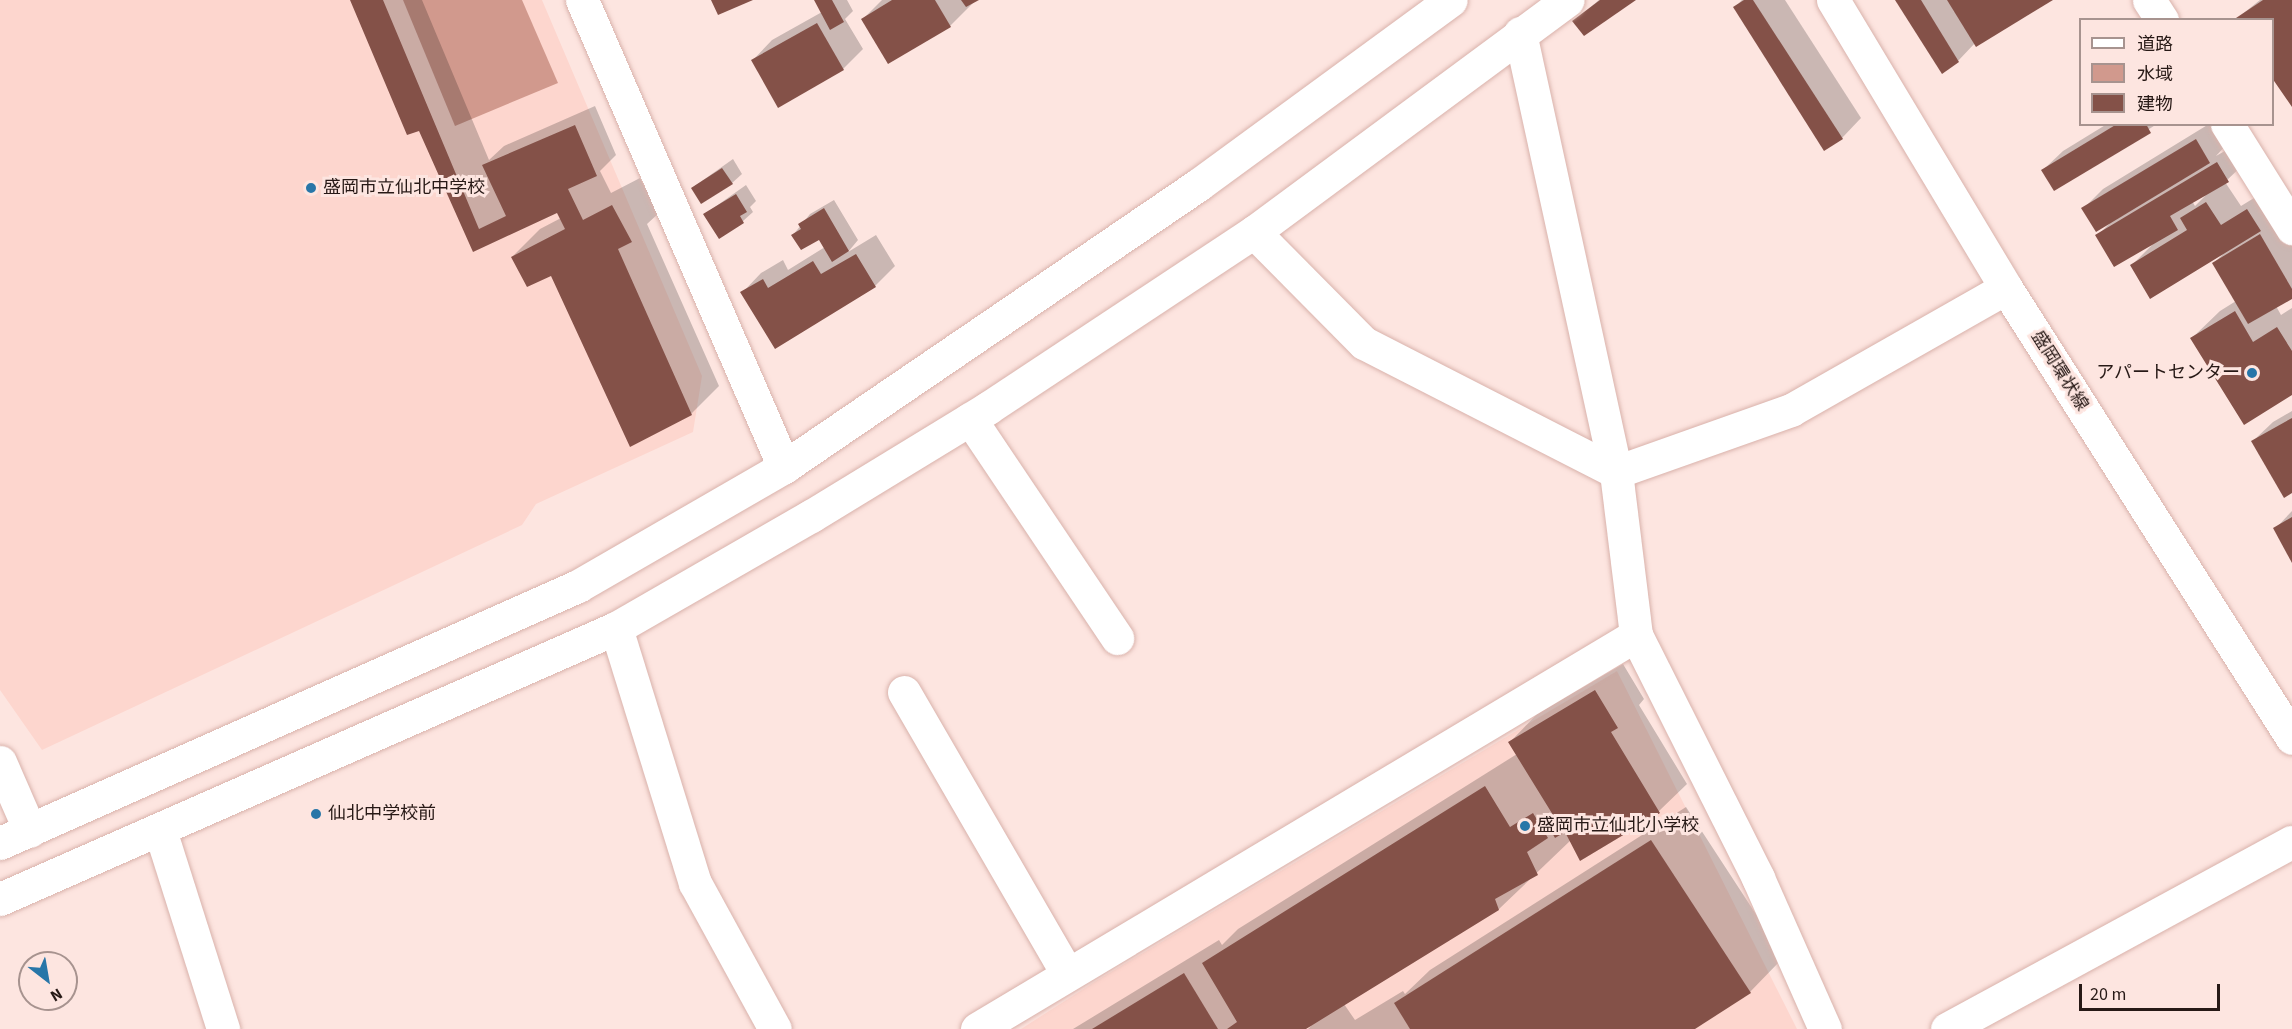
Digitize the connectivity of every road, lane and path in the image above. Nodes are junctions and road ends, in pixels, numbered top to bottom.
1 (582, 0) edge
2 (1451, 0) edge
3 (1567, 0) edge
4 (1833, 0) edge
5 (2149, 0) edge
6 (2161, 18) edge
7 (1520, 33) junction
8 (2228, 126) edge
9 (2292, 228) edge
10 (1254, 232) junction
11 (2006, 288) junction
12 (970, 419) junction
13 (784, 467) junction
14 (1616, 472) junction
15 (616, 628) junction
16 (1636, 635) junction
17 (1117, 638) dead end
18 (904, 692) dead end
19 (2292, 738) edge
20 (0, 762) edge
21 (160, 830) junction
22 (30, 831) junction
23 (2292, 842) edge
24 (0, 843) edge
25 (0, 899) edge
26 (1066, 972) junction
27 (223, 1029) edge
28 (775, 1029) edge
29 (977, 1029) edge
30 (1825, 1029) edge
31 (1947, 1029) edge

1 - 13 street
2 - 13 street
3 - 7 street
4 - 11 street, 盛岡環状線
5 - 6 street
7 - 10 street
7 - 14 street
8 - 9 street
10 - 12 street
10 - 14 street
11 - 14 street
11 - 19 street, 盛岡環状線
12 - 15 street
12 - 17 street
13 - 22 street
14 - 16 street
15 - 21 street
15 - 28 street
16 - 26 street
16 - 30 street
18 - 26 street
20 - 22 street
21 - 25 street
21 - 27 street
22 - 24 street
23 - 31 street
26 - 29 street

